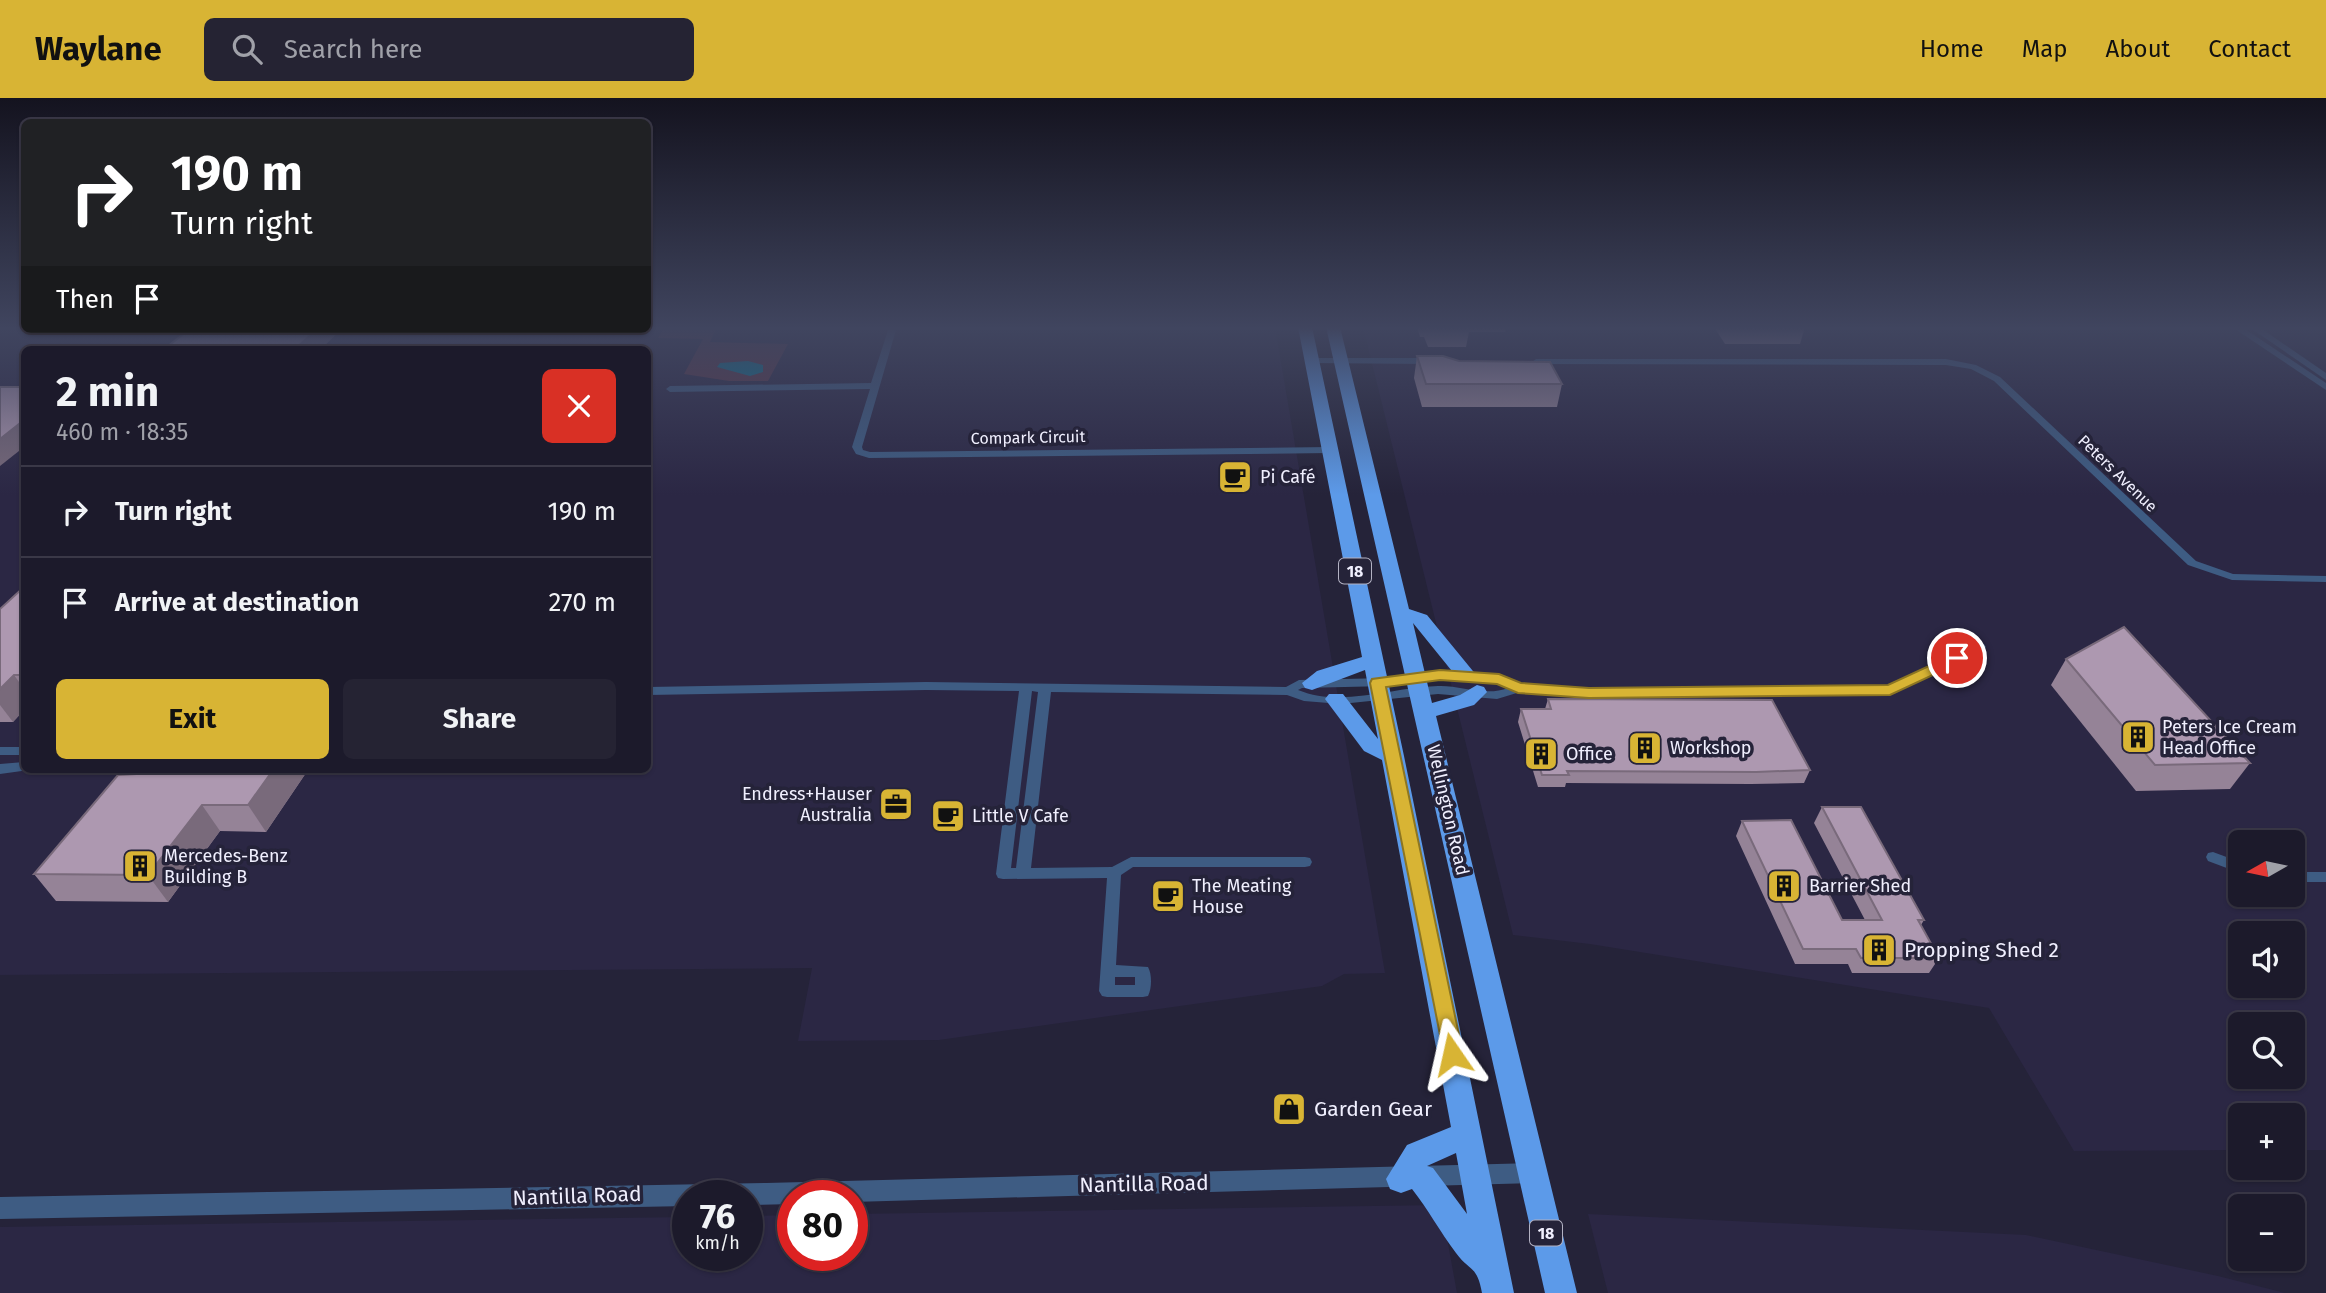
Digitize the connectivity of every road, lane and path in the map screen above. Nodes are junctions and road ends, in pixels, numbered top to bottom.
1 (874, 383) edge
2 (1316, 383) edge
3 (1345, 383) edge
4 (1998, 383) edge
5 (873, 386) junction
6 (670, 389) dead end
7 (1330, 450) junction
8 (2326, 579) edge
9 (1401, 613) junction
10 (1980, 647) dead end
11 (1373, 660) junction
12 (1312, 683) junction
13 (1472, 684) junction
14 (1026, 687) junction
15 (1045, 687) junction
16 (1518, 688) junction
17 (1379, 690) junction
18 (651, 691) edge
19 (1289, 691) junction
20 (1421, 693) junction
21 (1336, 699) junction
22 (0, 751) edge
23 (21, 751) edge
24 (1393, 757) junction
25 (21, 767) edge
26 (0, 769) edge
27 (2213, 857) dead end
28 (1306, 862) dead end
29 (2228, 863) edge
30 (1114, 872) junction
31 (1023, 873) junction
32 (2305, 877) edge
33 (2326, 877) edge
34 (1108, 971) dead end
35 (1467, 1134) junction
36 (1532, 1173) junction
37 (1475, 1175) junction
38 (1412, 1178) junction
39 (0, 1208) edge
40 (1495, 1279) edge
41 (1561, 1293) edge

1 - 5 street, Compark Circuit
2 - 7 highway, 18
3 - 9 highway, Wellington Road / 18
4 - 8 street, Peters Avenue
5 - 6 street
5 - 7 street, Compark Circuit
7 - 11 highway, 18
9 - 13 highway
9 - 20 highway, Wellington Road / 18
10 - 16 street
11 - 12 highway
11 - 17 highway, 18
12 - 17 street
12 - 19 street
13 - 16 street
13 - 16 street
13 - 20 street
13 - 20 highway
14 - 15 street
14 - 18 street
14 - 31 street
15 - 19 street
15 - 31 street
17 - 20 street
17 - 21 street
17 - 24 highway, 18
19 - 21 street
20 - 36 highway, Wellington Road / 18
21 - 24 highway
22 - 23 street
24 - 35 highway, 18
25 - 26 street
27 - 29 street
28 - 30 street
30 - 31 street
30 - 34 street
32 - 33 street
35 - 37 highway, 18
35 - 38 highway
36 - 37 street, Nantilla Road
36 - 41 highway, Wellington Road / 18
37 - 38 street, Nantilla Road
37 - 40 highway, 18
38 - 39 street, Nantilla Road
38 - 40 highway

